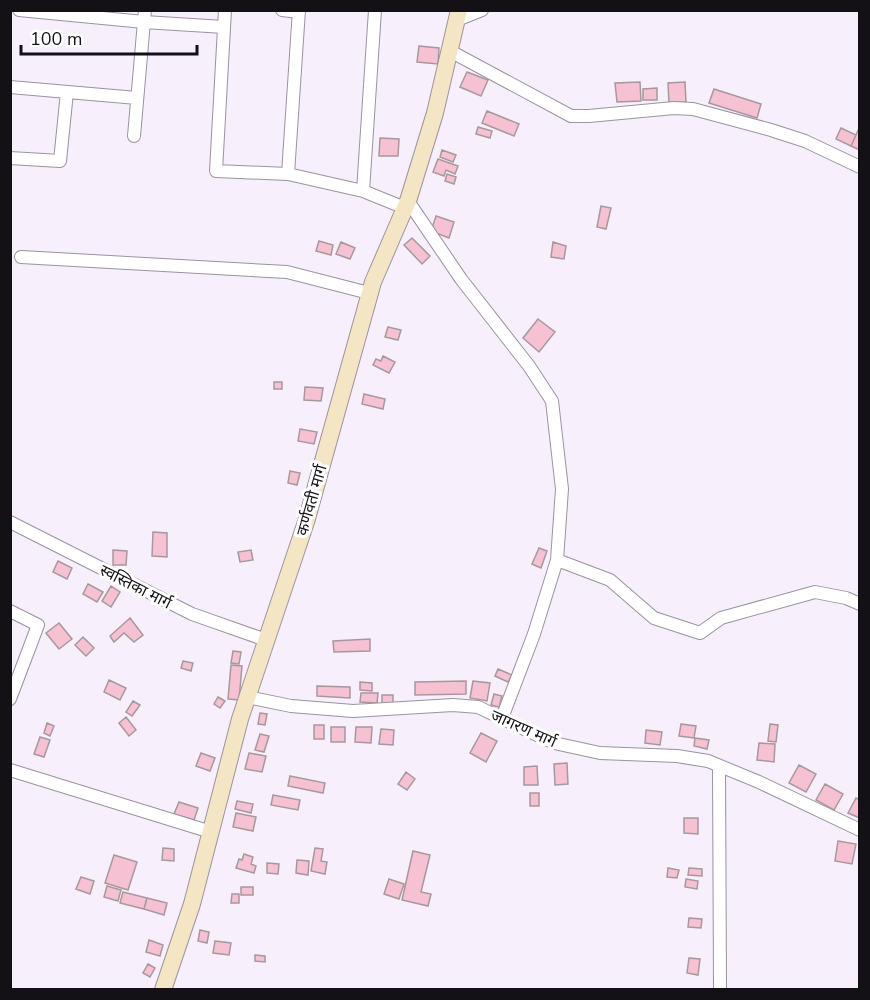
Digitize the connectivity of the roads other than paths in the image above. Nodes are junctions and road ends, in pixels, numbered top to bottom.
1 (19, 10) edge
2 (225, 10) edge
3 (282, 10) edge
4 (375, 10) edge
5 (482, 10) edge
6 (299, 11) edge
7 (82, 13) edge
8 (458, 15) edge
9 (144, 16) edge
10 (224, 27) junction
11 (450, 51) junction
12 (10, 87) edge
13 (67, 92) junction
14 (137, 98) junction
15 (134, 136) dead end
16 (10, 158) edge
17 (860, 167) edge
18 (288, 174) junction
19 (363, 191) junction
20 (407, 204) junction
21 (21, 257) dead end
22 (369, 293) junction
23 (10, 522) edge
24 (557, 560) junction
25 (860, 604) edge
26 (10, 611) edge
27 (266, 640) junction
28 (11, 695) edge
29 (247, 697) junction
30 (502, 718) junction
31 (719, 766) junction
32 (10, 770) edge
33 (860, 830) edge
34 (211, 832) junction
35 (163, 990) edge
36 (720, 990) edge

1 - 7 street
2 - 10 street
3 - 6 street
4 - 19 street
5 - 8 street
6 - 18 street
7 - 9 street
8 - 11 main road, कर्णवती मार्ग
9 - 10 street
9 - 14 street
10 - 18 street
11 - 17 street
11 - 20 main road, कर्णवती मार्ग
12 - 13 street
13 - 14 street
13 - 16 street
14 - 15 street
18 - 19 street
19 - 20 street
20 - 22 main road, कर्णवती मार्ग
20 - 24 street
21 - 22 street
22 - 27 main road, कर्णवती मार्ग
23 - 27 street, स्वस्तिका मार्ग
24 - 25 street
24 - 30 street
26 - 28 street
27 - 29 main road, कर्णवती मार्ग
29 - 30 street, जागरण मार्ग
29 - 34 main road, कर्णवती मार्ग
30 - 31 street, जागरण मार्ग
31 - 33 street, जागरण मार्ग
31 - 36 street
32 - 34 street
34 - 35 main road, कर्णवती मार्ग

